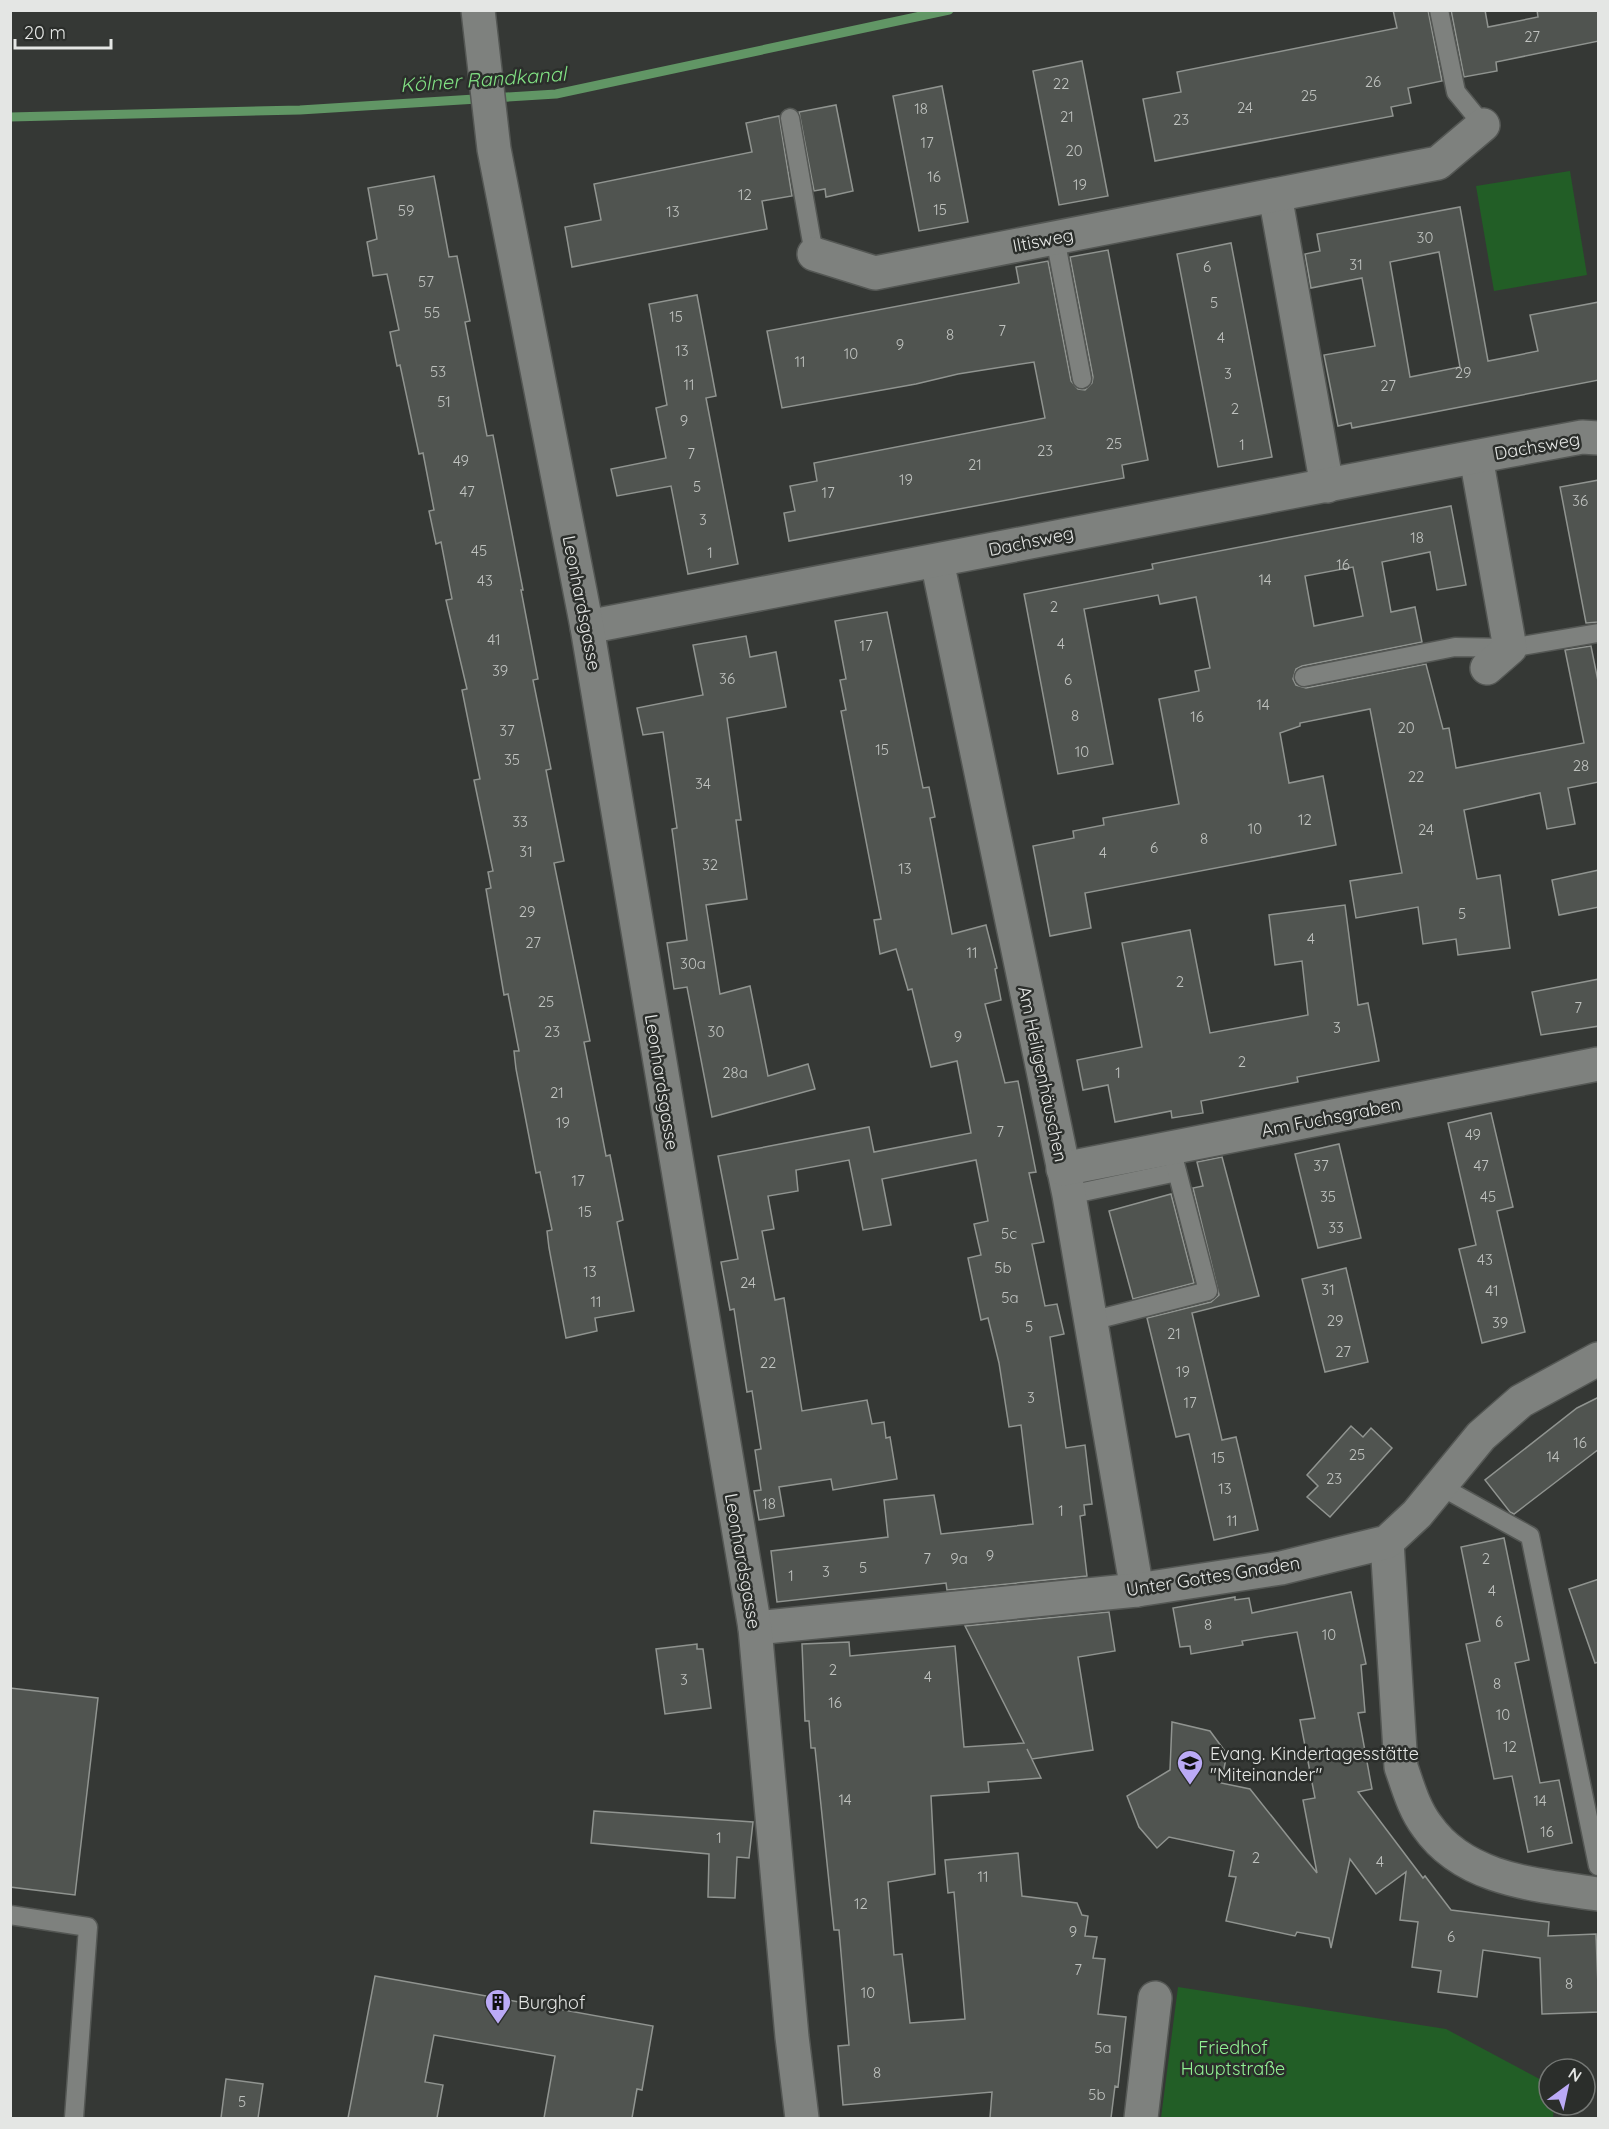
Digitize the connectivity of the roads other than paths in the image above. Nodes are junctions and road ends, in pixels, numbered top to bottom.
1 (478, 10) edge
2 (1439, 10) edge
3 (790, 118) dead end
4 (1483, 125) joint
5 (1275, 195) junction
6 (1055, 238) junction
7 (814, 254) joint
8 (1082, 379) dead end
9 (1599, 438) edge
10 (1476, 456) junction
11 (1327, 486) junction
12 (938, 561) junction
13 (587, 627) junction
14 (1599, 633) edge
15 (1499, 658) junction
16 (1304, 677) dead end
17 (1599, 1064) edge
18 (1174, 1160) junction
19 (1066, 1182) junction
20 (1091, 1321) junction
21 (1599, 1359) edge
22 (1440, 1486) junction
23 (1387, 1542) junction
24 (1137, 1590) junction
25 (755, 1628) junction
26 (1599, 1866) edge
27 (1599, 1894) edge
28 (10, 1915) edge
29 (1155, 1998) dead end
30 (74, 2118) edge
31 (802, 2118) edge
32 (1141, 2118) edge

1 - 13 street, Leonhardsgasse
2 - 4 lane
3 - 7 lane
4 - 5 street, Iltisweg
5 - 6 street, Iltisweg
5 - 11 street
6 - 7 street, Iltisweg
6 - 8 lane
9 - 10 street, Dachsweg
10 - 11 street, Dachsweg
10 - 15 street, Dachsweg
11 - 12 street, Dachsweg
12 - 13 street, Dachsweg
12 - 19 street, Am Heiligenhäuschen
13 - 25 street, Leonhardsgasse
14 - 15 lane
15 - 16 lane
17 - 18 street, Am Fuchsgraben
18 - 19 street, Am Fuchsgraben
18 - 20 lane
19 - 20 street, Am Heiligenhäuschen
20 - 24 street, Am Heiligenhäuschen
21 - 22 street, Unter Gottes Gnaden
22 - 23 street, Unter Gottes Gnaden
22 - 26 lane
23 - 24 street, Unter Gottes Gnaden
23 - 27 street
24 - 25 street, Unter Gottes Gnaden
25 - 31 street, Leonhardsgasse
28 - 30 lane
29 - 32 street

